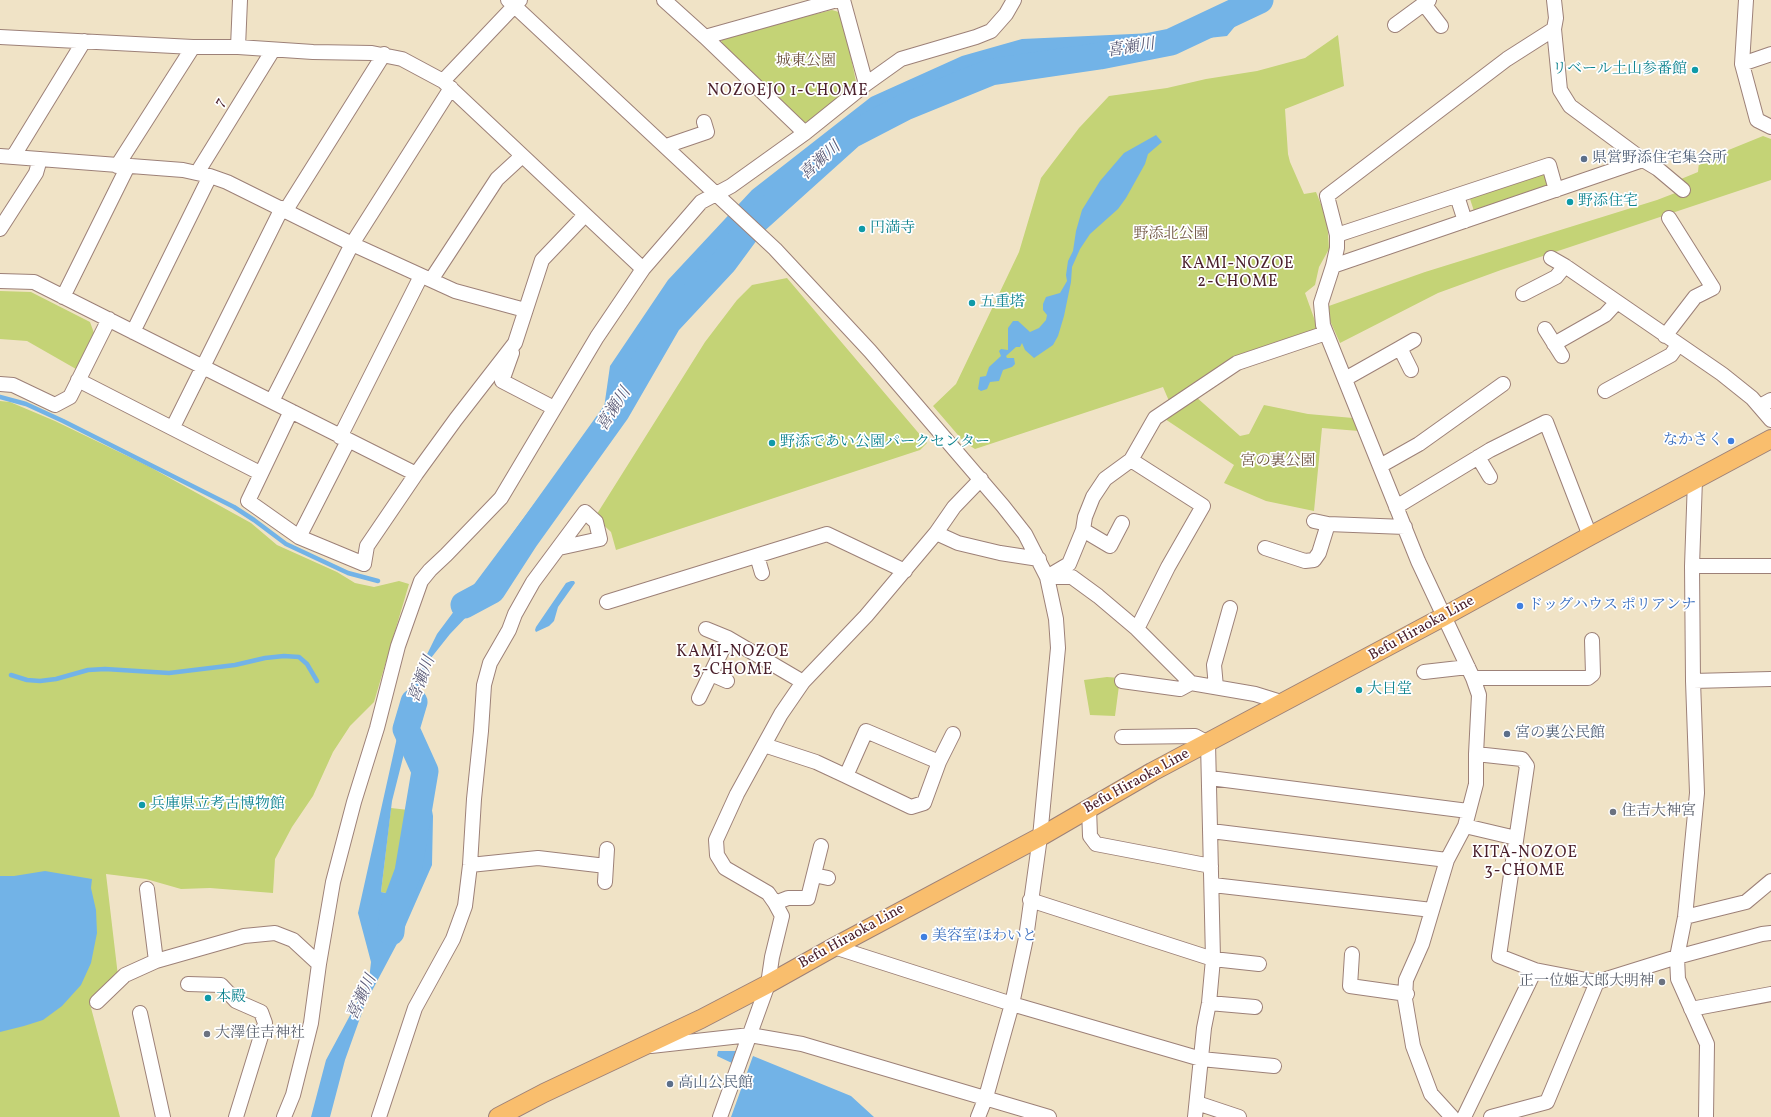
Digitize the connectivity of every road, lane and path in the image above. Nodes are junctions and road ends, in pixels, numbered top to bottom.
1 (240, 0) edge
2 (664, 0) edge
3 (837, 0) edge
4 (843, 0) edge
5 (1014, 0) edge
6 (1554, 0) edge
7 (1746, 0) edge
8 (514, 2) edge
9 (1426, 2) edge
10 (1395, 25) dead end
11 (1442, 26) dead end
12 (1554, 29) junction
13 (0, 37) edge
14 (705, 37) junction
15 (84, 41) junction
16 (193, 47) junction
17 (238, 47) junction
18 (273, 50) junction
19 (384, 54) junction
20 (1771, 54) edge
21 (1742, 64) junction
22 (866, 84) junction
23 (447, 85) junction
24 (704, 122) dead end
25 (1771, 127) edge
26 (805, 133) junction
27 (666, 146) junction
28 (522, 156) junction
29 (6, 157) edge
30 (40, 159) junction
31 (1643, 160) junction
32 (123, 166) junction
33 (204, 174) junction
34 (1556, 190) junction
35 (1683, 190) dead end
36 (1457, 196) junction
37 (721, 197) junction
38 (284, 209) junction
39 (585, 215) junction
40 (1669, 218) dead end
41 (1465, 221) junction
42 (0, 229) edge
43 (1337, 235) junction
44 (352, 244) junction
45 (1551, 258) dead end
46 (1332, 266) junction
47 (1565, 266) junction
48 (643, 269) junction
49 (426, 278) junction
50 (0, 281) edge
51 (1524, 294) dead end
52 (63, 297) junction
53 (1616, 302) junction
54 (525, 310) junction
55 (109, 319) junction
56 (1545, 328) dead end
57 (133, 332) junction
58 (1326, 333) junction
59 (1665, 336) junction
60 (1414, 340) dead end
61 (515, 343) junction
62 (1554, 344) junction
63 (1678, 345) junction
64 (1400, 348) junction
65 (1562, 356) dead end
66 (203, 366) junction
67 (1411, 370) dead end
68 (1345, 379) junction
69 (78, 380) junction
70 (0, 384) edge
71 (1503, 384) dead end
72 (1605, 391) dead end
73 (272, 401) junction
74 (1765, 403) edge
75 (554, 408) junction
76 (291, 410) junction
77 (1771, 420) edge
78 (173, 427) junction
79 (344, 439) junction
80 (1771, 439) edge
81 (1478, 457) junction
82 (1131, 460) junction
83 (1380, 466) junction
84 (260, 473) junction
85 (416, 474) junction
86 (1490, 477) dead end
87 (981, 479) junction
88 (1695, 479) junction
89 (1396, 506) junction
90 (1314, 521) dead end
91 (1122, 523) dead end
92 (1328, 524) junction
93 (1405, 527) junction
94 (1083, 530) junction
95 (936, 533) junction
96 (1590, 536) junction
97 (299, 537) junction
98 (559, 548) dead end
99 (1265, 548) dead end
100 (757, 556) junction
101 (1039, 559) junction
102 (1692, 566) junction
103 (1771, 566) edge
104 (905, 571) junction
105 (762, 573) dead end
106 (1047, 577) junction
107 (607, 602) dead end
108 (1230, 608) dead end
109 (1444, 617) junction
110 (706, 629) dead end
111 (1136, 629) junction
112 (728, 638) junction
113 (1592, 640) dead end
114 (1424, 672) dead end
115 (1470, 672) junction
116 (711, 674) junction
117 (1771, 679) edge
118 (727, 681) dead end
119 (1122, 681) dead end
120 (1693, 681) junction
121 (803, 682) junction
122 (1191, 683) junction
123 (1216, 686) junction
124 (699, 698) dead end
125 (1284, 703) junction
126 (953, 734) dead end
127 (1122, 737) dead end
128 (1208, 743) junction
129 (764, 745) junction
130 (1476, 754) junction
131 (939, 762) junction
132 (846, 776) junction
133 (1210, 778) junction
134 (1089, 808) junction
135 (1468, 811) junction
136 (1465, 826) junction
137 (1211, 831) junction
138 (1040, 837) junction
139 (1516, 838) junction
140 (821, 846) dead end
141 (607, 849) dead end
142 (1448, 860) junction
143 (470, 865) junction
144 (606, 866) junction
145 (1211, 866) junction
146 (814, 875) junction
147 (828, 878) dead end
148 (1771, 881) edge
149 (605, 882) dead end
150 (1213, 885) junction
151 (147, 889) dead end
152 (1030, 900) junction
153 (775, 903) junction
154 (1432, 910) junction
155 (1685, 917) junction
156 (1771, 933) edge
157 (834, 947) junction
158 (1352, 954) dead end
159 (1213, 958) junction
160 (1677, 958) junction
161 (156, 961) junction
162 (319, 964) junction
163 (1259, 964) dead end
164 (1535, 970) junction
165 (1597, 982) junction
166 (188, 984) dead end
167 (768, 984) junction
168 (1406, 994) junction
169 (1771, 994) edge
170 (97, 1002) dead end
171 (1209, 1003) junction
172 (1012, 1004) junction
173 (1255, 1007) dead end
174 (1692, 1009) junction
175 (140, 1013) dead end
176 (750, 1035) junction
177 (641, 1047) junction
178 (1201, 1059) junction
179 (1274, 1066) dead end
180 (986, 1097) junction
181 (1196, 1110) edge
182 (163, 1117) edge
183 (236, 1117) edge
184 (284, 1117) edge
185 (379, 1117) edge
186 (498, 1117) edge
187 (720, 1117) edge
188 (978, 1117) edge
189 (1049, 1117) edge
190 (1239, 1117) edge
191 (1452, 1117) edge
192 (1464, 1117) edge
193 (1491, 1117) edge
194 (1706, 1117) edge

1 - 17 street
2 - 14 street
3 - 14 street
4 - 22 street
5 - 22 street
6 - 12 street
7 - 21 street
8 - 23 street
8 - 27 street
9 - 10 street
9 - 11 street
12 - 31 street
12 - 43 street
13 - 15 street
14 - 26 street
15 - 16 street
15 - 29 street
16 - 17 street
16 - 32 street
17 - 18 street
18 - 19 street
18 - 33 street, 7
19 - 23 street
19 - 38 street
20 - 21 street
21 - 25 street
22 - 26 street
23 - 28 street
23 - 44 street
24 - 27 street
26 - 37 street
27 - 37 street
28 - 39 street
28 - 49 street
29 - 30 street
30 - 32 street
30 - 42 street
31 - 34 street
31 - 35 street
32 - 33 street
32 - 52 street
33 - 38 street
33 - 57 street, 7
34 - 36 street
34 - 41 street
36 - 41 street
36 - 43 street
37 - 48 street
37 - 87 street
38 - 44 street
38 - 66 street
39 - 48 street
39 - 54 street
40 - 59 street
41 - 46 street
43 - 46 street
44 - 49 street
44 - 73 street
45 - 47 street
46 - 58 street
47 - 51 street
47 - 53 street
48 - 75 street
49 - 54 street
49 - 79 street
50 - 52 street
52 - 55 street
53 - 59 street
53 - 62 street
54 - 61 street
55 - 57 street
55 - 69 street
56 - 62 street
57 - 66 street
58 - 68 street
58 - 82 street
59 - 63 street
60 - 64 street
61 - 75 street
61 - 85 street
62 - 65 street
63 - 72 street
63 - 74 street
64 - 67 street
64 - 68 street
66 - 73 street
66 - 78 street
68 - 83 street
69 - 70 street
69 - 78 street
71 - 83 street
73 - 76 street
74 - 77 street
75 - 162 street
76 - 79 street
76 - 84 street
78 - 84 street
79 - 85 street
79 - 97 street
80 - 88 main road, Befu Hiraoka Line
81 - 86 street
81 - 89 street
81 - 96 street
82 - 94 street
82 - 111 street
83 - 89 street
84 - 97 street
85 - 97 street
87 - 95 street
87 - 101 street
88 - 96 main road, Befu Hiraoka Line
88 - 102 street
89 - 93 street
90 - 92 street
91 - 94 street
92 - 93 street
92 - 99 street
93 - 109 street
94 - 106 street
95 - 101 street
95 - 104 street
96 - 109 main road, Befu Hiraoka Line
98 - 143 street
100 - 104 street
100 - 105 street
100 - 107 street
101 - 106 street
102 - 103 street
102 - 120 street
104 - 121 street
106 - 111 street
106 - 138 street
108 - 123 street
109 - 115 street
109 - 125 main road, Befu Hiraoka Line
110 - 112 street
111 - 122 street
112 - 116 street
112 - 121 street
113 - 115 street
114 - 115 street
115 - 130 street
116 - 118 street
116 - 124 street
117 - 120 street
119 - 122 street
120 - 155 street
121 - 129 street
122 - 123 street
123 - 125 street
125 - 128 main road, Befu Hiraoka Line
126 - 131 street
127 - 128 street
128 - 133 street
128 - 134 main road, Befu Hiraoka Line
129 - 132 street
129 - 153 street
130 - 135 street
130 - 139 street
131 - 132 street
131 - 132 street
133 - 135 street
133 - 137 street
134 - 138 main road, Befu Hiraoka Line
134 - 145 street
135 - 136 street
136 - 139 street
136 - 142 street
137 - 142 street
137 - 145 street
138 - 152 street
138 - 157 main road, Befu Hiraoka Line
139 - 164 street
140 - 146 street
141 - 144 street
142 - 154 street
143 - 144 street
143 - 185 street
144 - 149 street
145 - 150 street
146 - 147 street
146 - 153 street
148 - 155 street
150 - 154 street
150 - 159 street
151 - 161 street
152 - 159 street
152 - 172 street
153 - 167 street
154 - 168 street
155 - 160 street
156 - 160 street
157 - 167 main road, Befu Hiraoka Line
157 - 172 street
158 - 168 street
159 - 163 street
159 - 171 street
160 - 165 street
160 - 174 street
161 - 162 street
161 - 170 street
162 - 184 street
164 - 165 street
164 - 192 street
165 - 193 street
166 - 183 street
167 - 176 street
167 - 177 main road, Befu Hiraoka Line
168 - 191 street
169 - 174 street
171 - 173 street
171 - 178 street
172 - 178 street
172 - 180 street
174 - 194 street
175 - 182 street
176 - 177 street
176 - 180 street
176 - 187 street
177 - 186 main road, Befu Hiraoka Line
178 - 179 street
178 - 181 street
180 - 188 street
180 - 189 street
181 - 190 street

